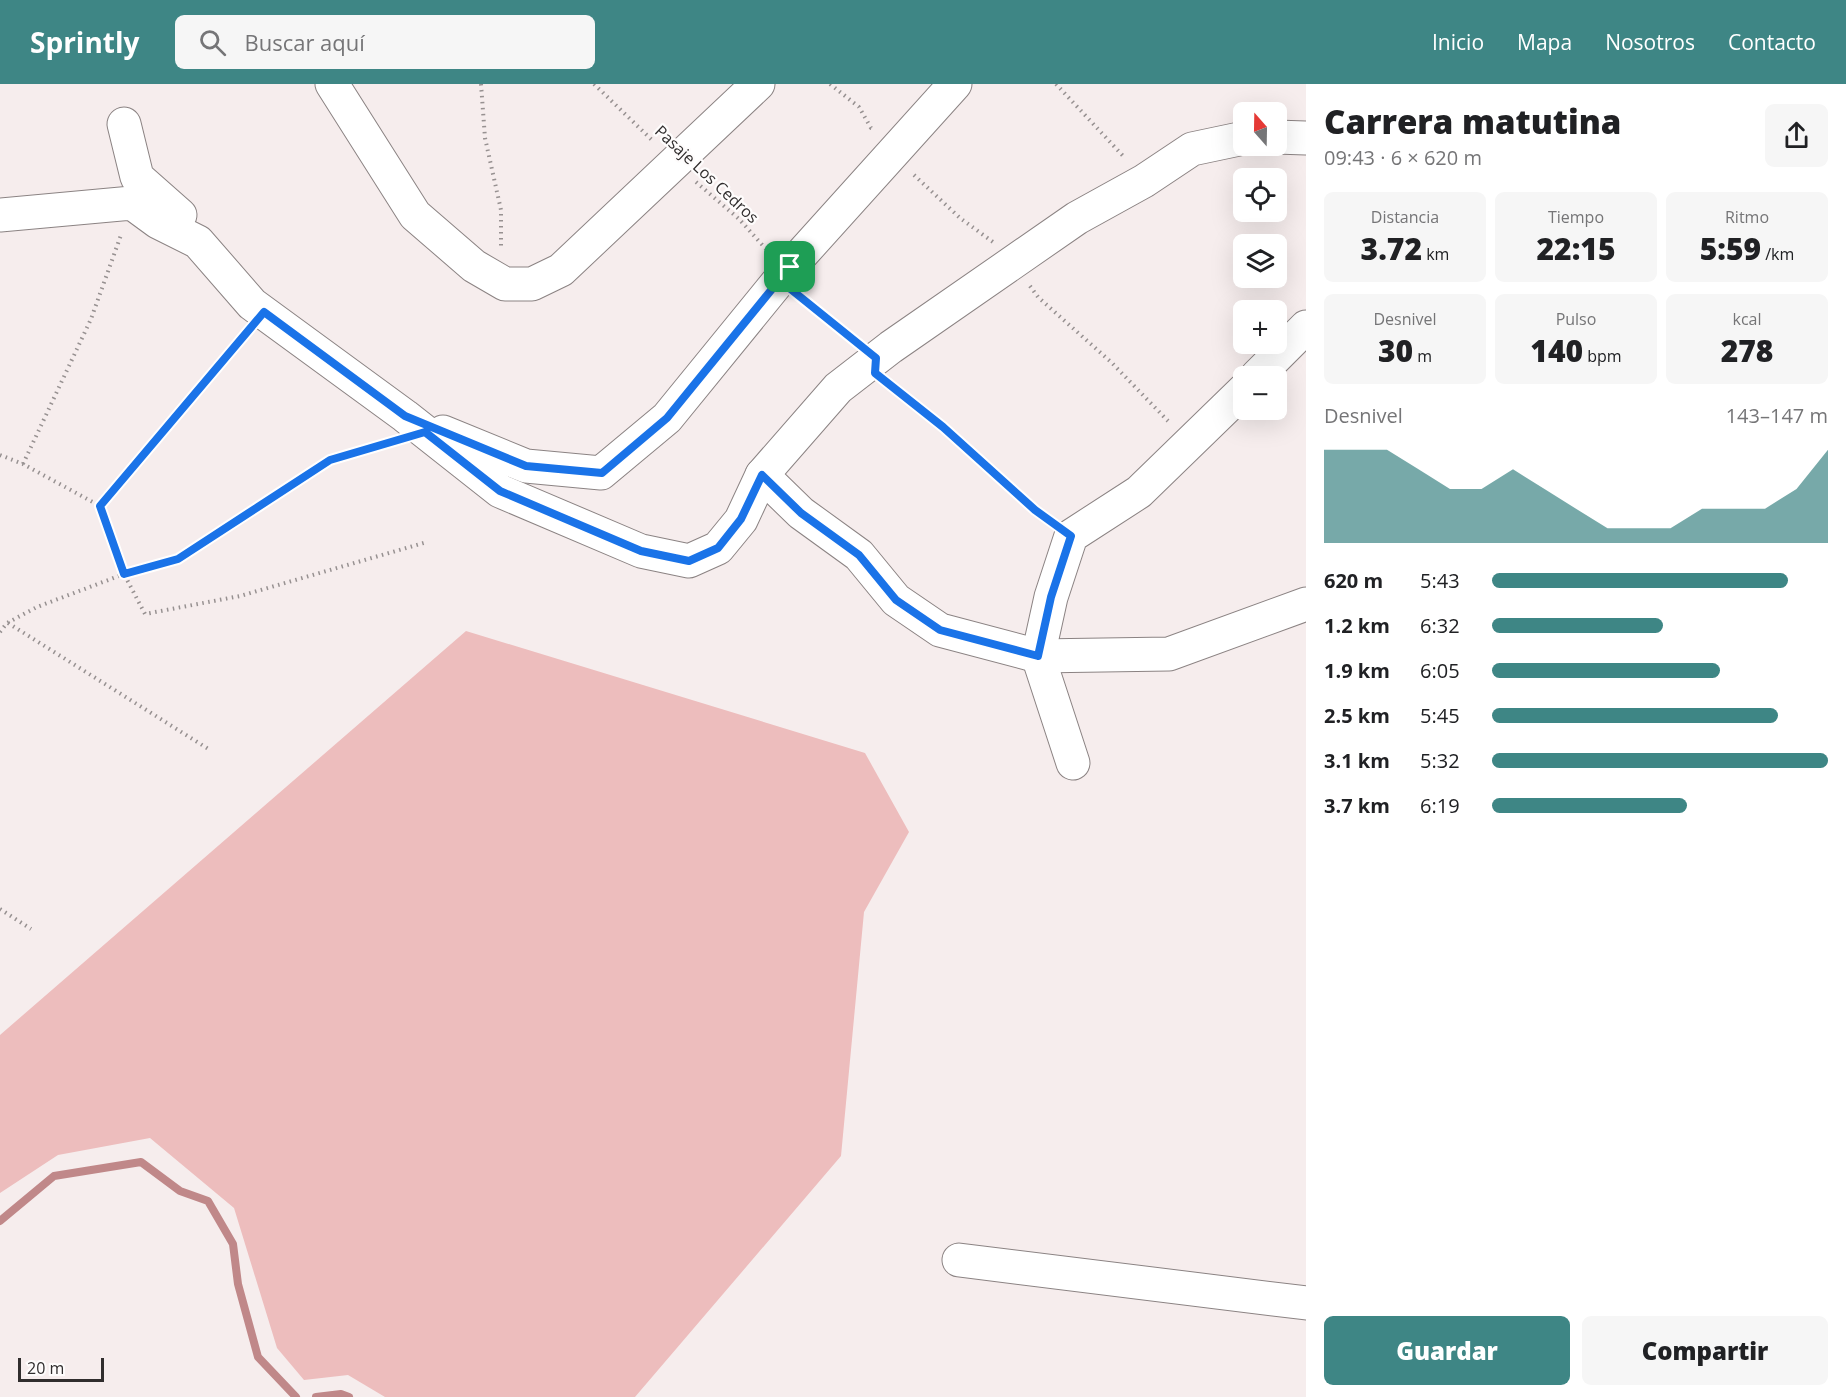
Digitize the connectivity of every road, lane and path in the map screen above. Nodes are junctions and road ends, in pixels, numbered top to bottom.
1 (332, 84) edge
2 (481, 84) edge
3 (594, 84) edge
4 (758, 84) edge
5 (954, 84) edge
6 (1056, 84) edge
7 (124, 124) dead end
8 (1287, 137) edge
9 (1306, 138) edge
10 (1233, 140) edge
11 (675, 162) junction
12 (1144, 181) junction
13 (132, 203) junction
14 (0, 215) edge
15 (198, 242) junction
16 (790, 267) junction
17 (505, 284) junction
18 (264, 312) junction
19 (1306, 327) edge
20 (876, 358) junction
21 (1267, 366) edge
22 (1233, 401) edge
23 (415, 424) junction
24 (0, 455) edge
25 (23, 464) junction
26 (762, 475) junction
27 (100, 506) junction
28 (1071, 536) junction
29 (427, 542) dead end
30 (124, 574) junction
31 (1306, 604) edge
32 (7, 623) junction
33 (0, 632) edge
34 (1038, 656) junction
35 (210, 750) dead end
36 (1073, 763) dead end
37 (0, 909) edge
38 (31, 929) dead end
39 (960, 1260) dead end
40 (1306, 1303) edge

1 - 17 street
2 - 17 path
3 - 11 path, Pasaje Los Cedros
4 - 11 street
5 - 16 street
6 - 12 path
7 - 15 street
8 - 9 street
10 - 12 street
11 - 16 path, Pasaje Los Cedros
11 - 17 street
12 - 20 street
13 - 14 street
13 - 15 street
13 - 25 path
15 - 18 street
16 - 20 path
16 - 23 street
18 - 23 street
18 - 27 path
19 - 21 street
20 - 26 street
20 - 28 path
22 - 28 street
23 - 26 street
23 - 30 path
24 - 25 path
25 - 27 path
26 - 34 street
27 - 30 path
28 - 34 street
29 - 30 path
30 - 32 path
31 - 34 street
32 - 33 path
32 - 35 path
34 - 36 street
37 - 38 path
39 - 40 street

